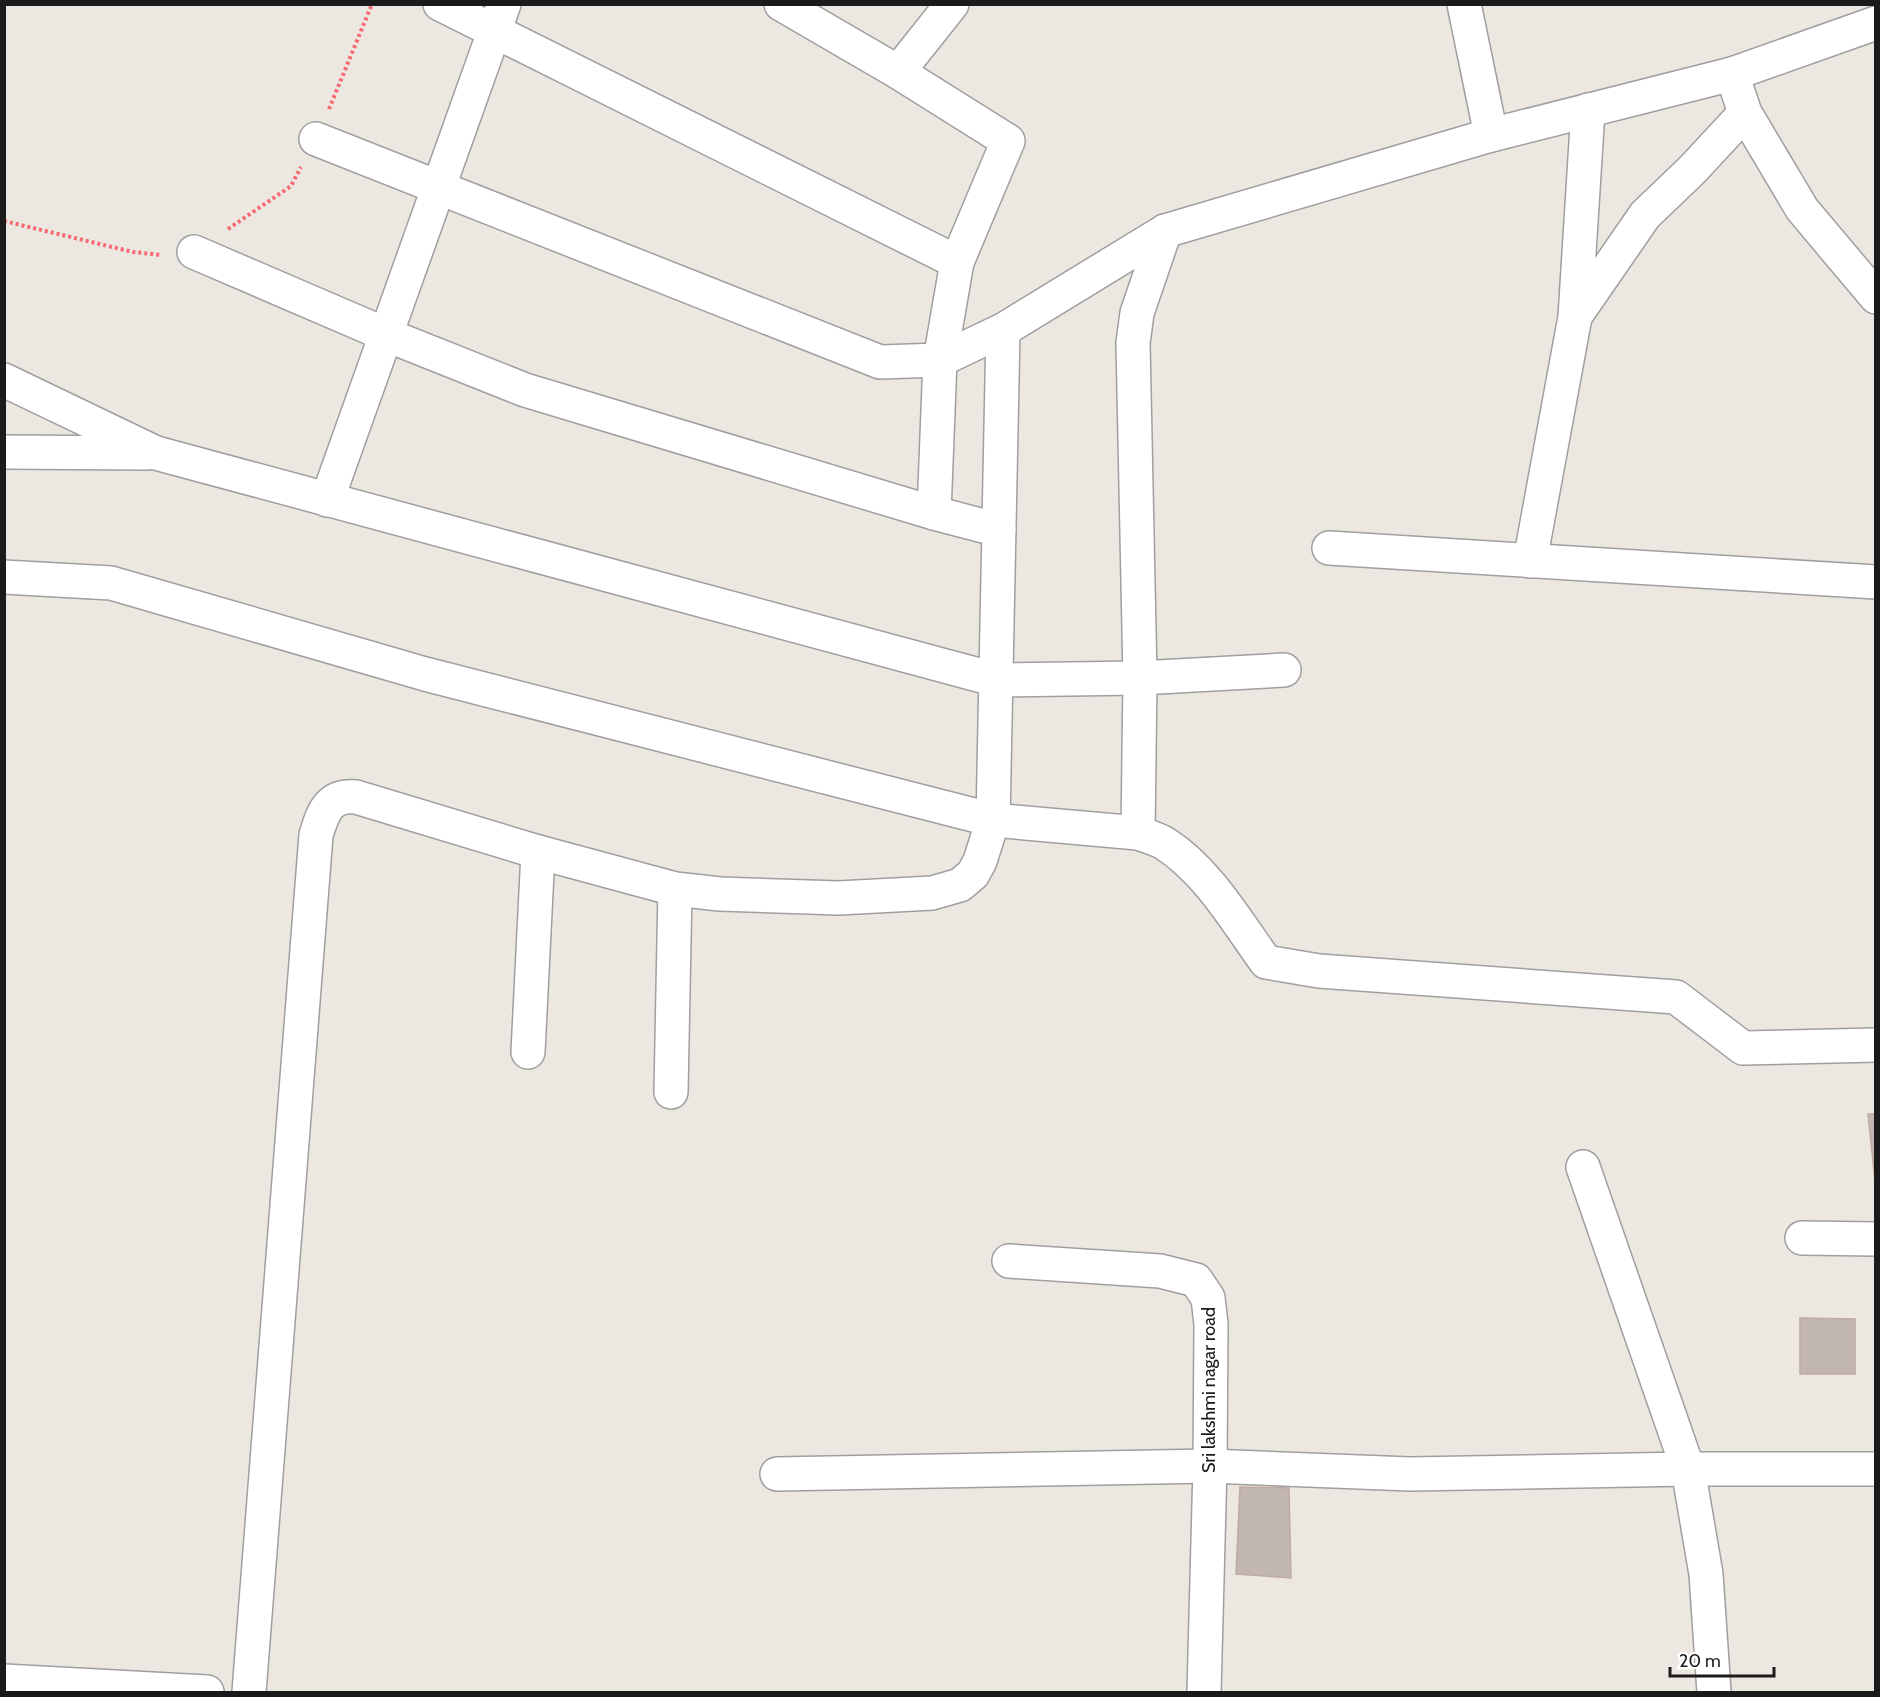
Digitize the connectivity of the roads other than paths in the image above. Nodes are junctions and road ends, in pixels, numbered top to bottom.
1 (440, 4) edge
2 (781, 4) edge
3 (952, 4) edge
4 (1464, 4) edge
5 (499, 18) edge
6 (1875, 23) edge
7 (898, 72) junction
8 (1732, 74) junction
9 (1588, 110) junction
10 (1745, 113) junction
11 (1491, 135) junction
12 (316, 140) road end
13 (440, 187) junction
14 (1165, 231) junction
15 (194, 252) road end
16 (957, 262) junction
17 (1875, 297) edge
18 (1575, 317) junction
19 (1003, 330) junction
20 (387, 335) junction
21 (940, 360) junction
22 (4, 380) edge
23 (4, 452) edge
24 (156, 453) junction
25 (327, 500) junction
26 (934, 513) junction
27 (999, 530) junction
28 (1329, 548) dead end
29 (1530, 561) junction
30 (4, 577) edge
31 (1875, 582) edge
32 (1284, 670) dead end
33 (1140, 678) junction
34 (997, 680) junction
35 (993, 820) junction
36 (1138, 833) junction
37 (538, 852) junction
38 (675, 889) junction
39 (1875, 1045) edge
40 (528, 1052) dead end
41 (671, 1092) dead end
42 (1583, 1167) dead end
43 (1802, 1238) dead end
44 (1875, 1239) edge
45 (1009, 1261) dead end
46 (1210, 1466) junction
47 (1688, 1469) junction
48 (1875, 1469) edge
49 (777, 1474) dead end
50 (4, 1680) edge
51 (207, 1692) edge
52 (249, 1692) edge
53 (1204, 1692) edge
54 (1714, 1692) edge

1 - 5 street
2 - 7 street
3 - 7 street
4 - 11 street
5 - 13 street
5 - 16 street
6 - 8 street
7 - 16 street
8 - 9 street
8 - 10 street
9 - 11 street
9 - 18 street
10 - 17 street
10 - 18 street
11 - 14 street
12 - 13 street
13 - 20 street
13 - 21 street
14 - 19 street
14 - 33 street
15 - 20 street
16 - 21 street
18 - 29 street
19 - 21 street
19 - 27 street
20 - 25 street
20 - 26 street
21 - 26 street
22 - 24 street
23 - 24 street
24 - 25 street
25 - 34 street
26 - 27 street
27 - 34 street
28 - 29 street
29 - 31 street
30 - 35 street
32 - 33 street
33 - 34 street
33 - 36 street
34 - 35 street
35 - 36 street
35 - 38 street
36 - 39 street
37 - 38 street
37 - 40 street
37 - 52 street
38 - 41 street
42 - 47 street
43 - 44 street
45 - 46 street, Sri lakshmi nagar road
46 - 47 street
46 - 49 street
46 - 53 street, Sri lakshmi nagar road
47 - 48 street
47 - 54 street
50 - 51 street

